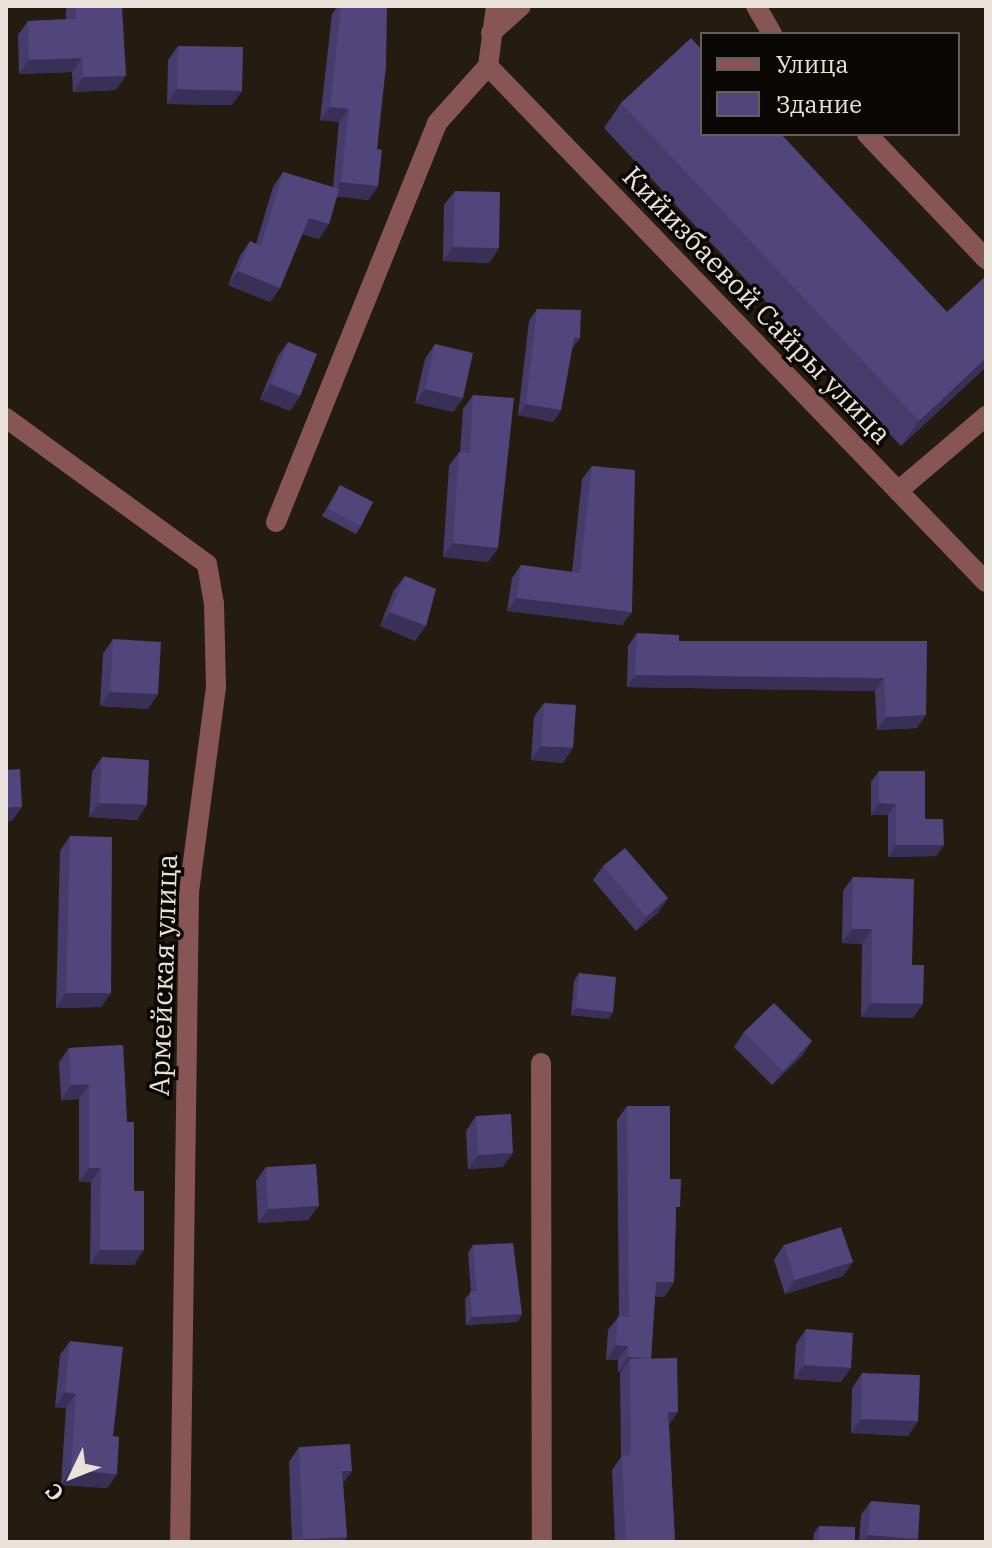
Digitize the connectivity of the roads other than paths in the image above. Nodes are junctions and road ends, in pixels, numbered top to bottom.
1 (496, 6) edge
2 (521, 6) edge
3 (756, 6) edge
4 (770, 32) edge
5 (491, 33) junction
6 (488, 66) junction
7 (869, 136) edge
8 (986, 259) edge
9 (986, 416) edge
10 (6, 418) edge
11 (898, 491) junction
12 (276, 522) dead end
13 (986, 582) edge
14 (541, 1063) dead end
15 (180, 1542) edge
16 (542, 1542) edge

1 - 5 street
2 - 5 street
3 - 4 street
5 - 6 street
6 - 11 street, Кийизбаевой Сайры улица
6 - 12 street
7 - 8 street
9 - 11 street
10 - 15 street, Армейская улица
11 - 13 street, Кийизбаевой Сайры улица
14 - 16 street

